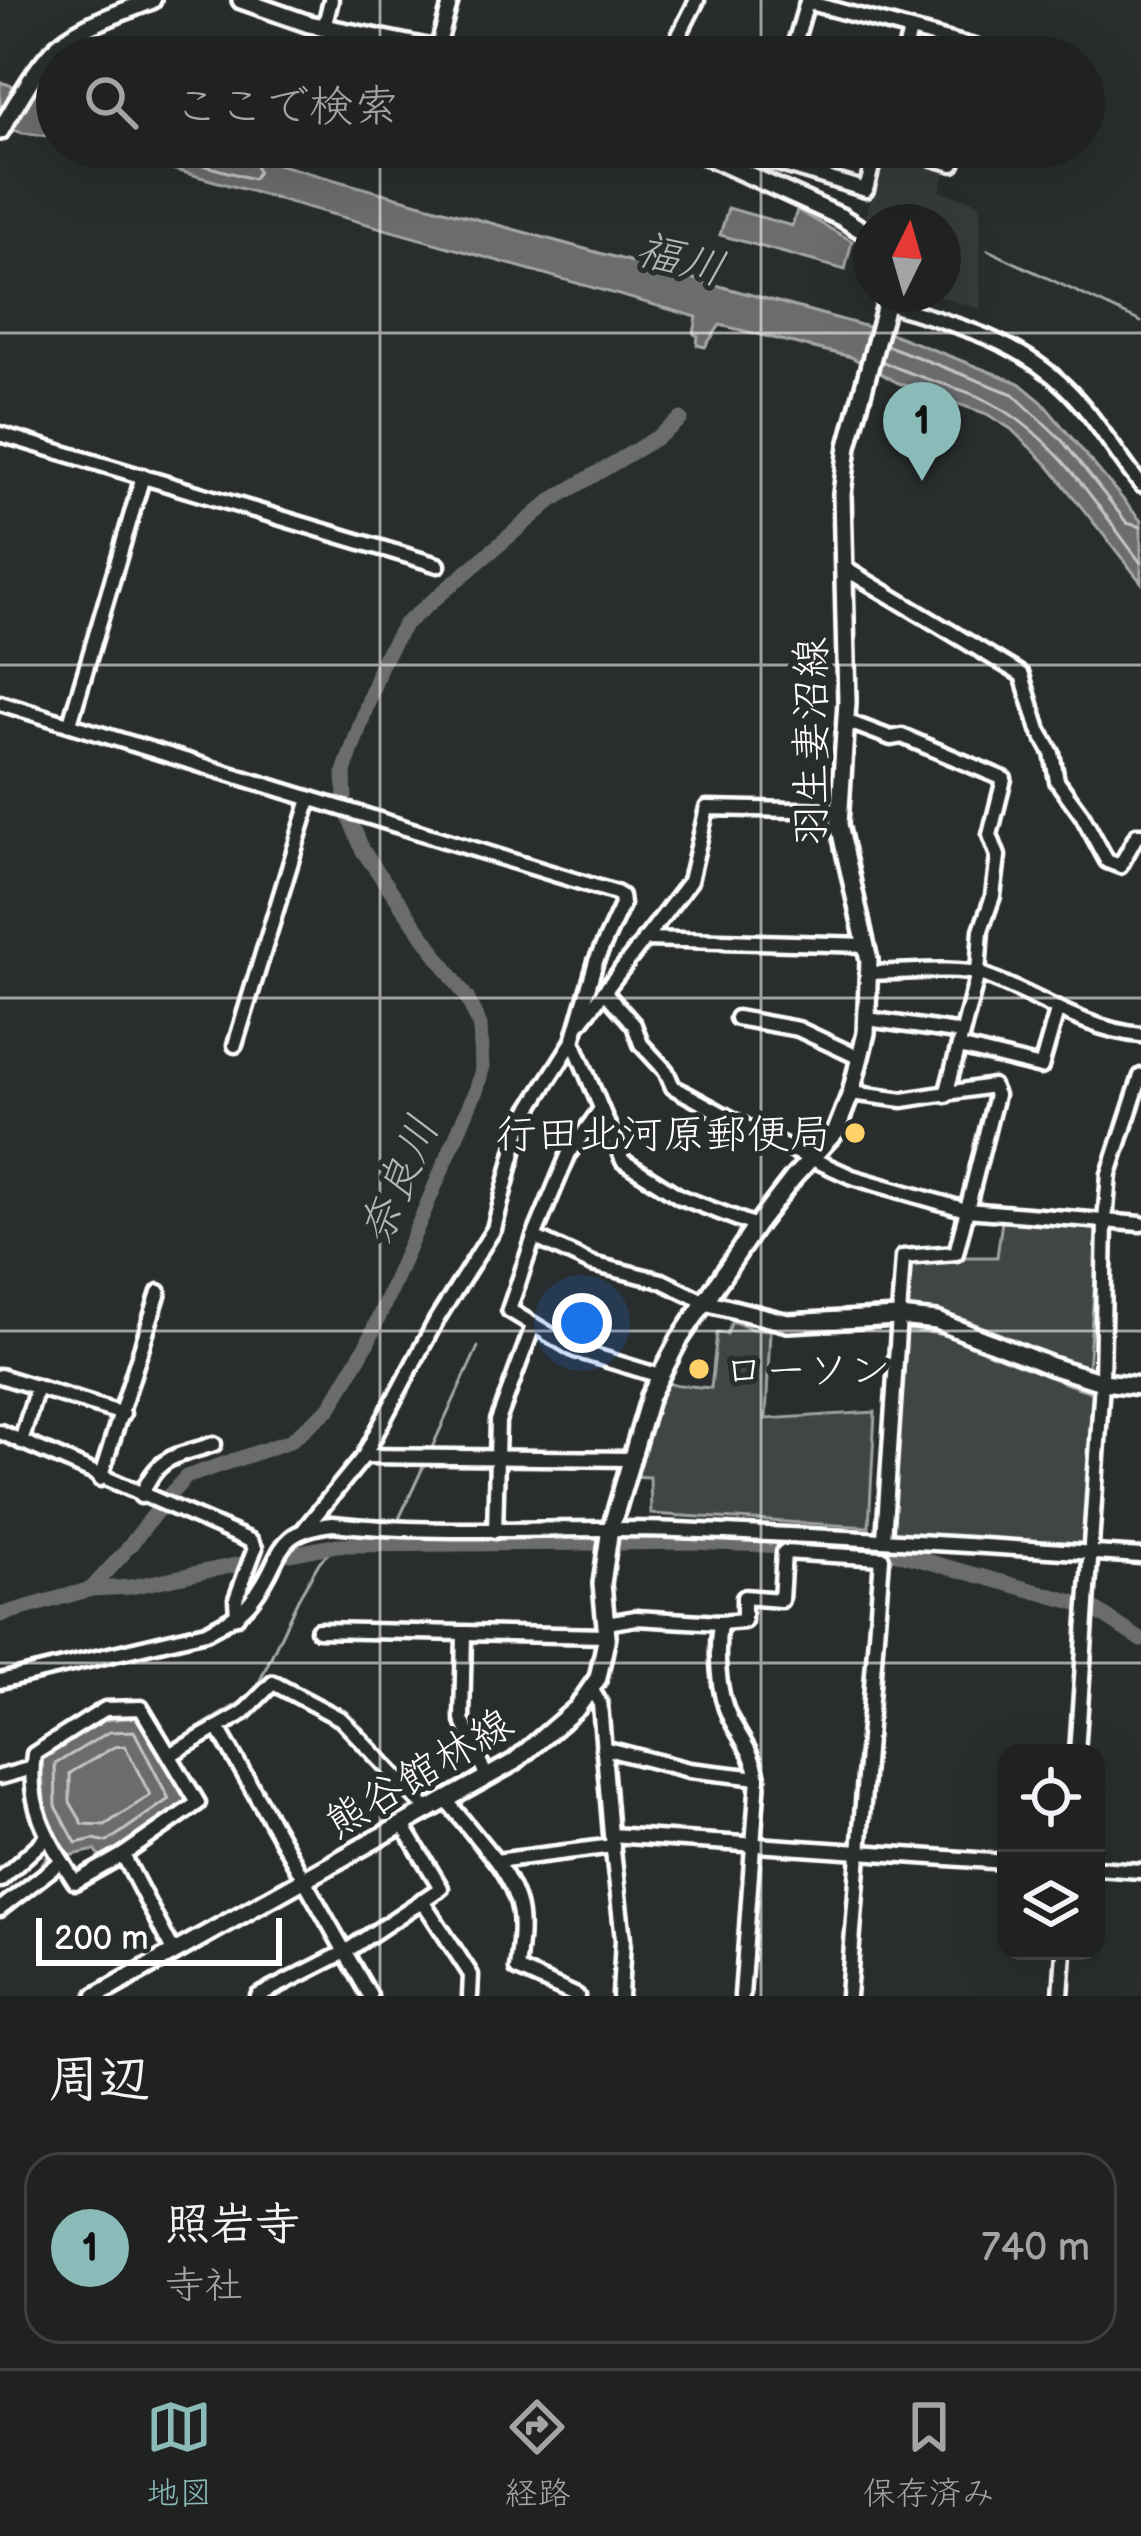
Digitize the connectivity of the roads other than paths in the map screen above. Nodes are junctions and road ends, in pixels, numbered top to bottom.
1 (152, 0) edge
2 (241, 0) edge
3 (332, 0) edge
4 (451, 0) edge
5 (697, 0) edge
6 (324, 28) junction
7 (910, 32) junction
8 (74, 36) edge
9 (365, 36) edge
10 (441, 36) edge
11 (679, 36) edge
12 (797, 36) edge
13 (909, 36) edge
14 (925, 36) edge
15 (36, 74) edge
16 (0, 131) edge
17 (735, 168) edge
18 (758, 168) edge
19 (805, 168) edge
20 (872, 168) edge
21 (755, 177) junction
22 (853, 227) edge
23 (885, 312) edge
24 (916, 312) edge
25 (0, 434) edge
26 (142, 476) junction
27 (1141, 485) edge
28 (438, 565) dead end
29 (844, 568) junction
30 (0, 703) edge
31 (846, 721) junction
32 (70, 723) junction
33 (310, 799) junction
34 (839, 811) junction
35 (1141, 835) edge
36 (644, 939) junction
37 (867, 944) junction
38 (870, 973) junction
39 (978, 973) junction
40 (604, 992) junction
41 (1057, 1012) junction
42 (737, 1018) dead end
43 (868, 1019) junction
44 (1141, 1035) edge
45 (573, 1036) junction
46 (961, 1040) junction
47 (236, 1045) dead end
48 (860, 1058) junction
49 (1141, 1076) edge
50 (851, 1093) junction
51 (946, 1094) junction
52 (602, 1109) junction
53 (810, 1160) junction
54 (967, 1210) junction
55 (1105, 1221) junction
56 (1141, 1224) edge
57 (756, 1226) junction
58 (534, 1237) junction
59 (159, 1292) dead end
60 (705, 1302) junction
61 (898, 1317) junction
62 (533, 1326) junction
63 (0, 1376) edge
64 (659, 1376) junction
65 (1102, 1382) junction
66 (1141, 1386) edge
67 (37, 1387) junction
68 (123, 1414) junction
69 (0, 1432) edge
70 (22, 1442) junction
71 (214, 1444) dead end
72 (364, 1456) junction
73 (496, 1458) junction
74 (631, 1459) junction
75 (100, 1479) junction
76 (144, 1497) junction
77 (305, 1528) junction
78 (495, 1531) junction
79 (608, 1539) junction
80 (884, 1539) junction
81 (1090, 1553) junction
82 (1141, 1556) edge
83 (237, 1616) junction
84 (720, 1623) junction
85 (318, 1630) dead end
86 (607, 1630) junction
87 (464, 1634) junction
88 (0, 1681) edge
89 (592, 1690) junction
90 (218, 1728) junction
91 (1078, 1744) edge
92 (603, 1748) junction
93 (170, 1755) junction
94 (32, 1768) junction
95 (0, 1778) edge
96 (487, 1778) junction
97 (758, 1778) junction
98 (447, 1801) junction
99 (429, 1810) junction
100 (403, 1825) junction
101 (46, 1838) junction
102 (612, 1841) junction
103 (753, 1844) junction
104 (858, 1852) junction
105 (123, 1855) junction
106 (62, 1861) junction
107 (496, 1861) junction
108 (997, 1861) edge
109 (1105, 1869) edge
110 (1141, 1871) edge
111 (0, 1880) edge
112 (305, 1880) junction
113 (422, 1900) junction
114 (0, 1909) edge
115 (345, 1952) junction
116 (174, 1953) junction
117 (1063, 1960) edge
118 (96, 1996) edge
119 (258, 1996) edge
120 (370, 1996) edge
121 (470, 1996) edge
122 (578, 1996) edge
123 (620, 1996) edge
124 (742, 1996) edge
125 (848, 1996) edge
126 (1061, 1996) edge

1 - 8 main road
2 - 6 main road
3 - 6 street
4 - 10 street
5 - 11 street
6 - 9 main road
7 - 12 street
7 - 13 street
7 - 14 street
15 - 16 main road
17 - 21 main road
18 - 21 street
19 - 20 street
21 - 22 main road
23 - 29 main road, 羽生妻沼線
24 - 27 street
25 - 26 street
26 - 28 street
26 - 32 street
29 - 31 main road, 羽生妻沼線
29 - 35 street
30 - 32 street
31 - 34 main road, 羽生妻沼線
31 - 39 street
32 - 33 street
33 - 45 street
33 - 47 street
34 - 36 street
34 - 37 main road, 羽生妻沼線
36 - 37 street
36 - 40 street
37 - 38 main road, 羽生妻沼線
38 - 39 street
38 - 43 main road, 羽生妻沼線
39 - 41 street
39 - 46 street
40 - 45 street
40 - 53 street
41 - 44 street
41 - 46 street
42 - 48 street
43 - 46 street
43 - 48 main road, 羽生妻沼線
45 - 52 street
45 - 72 street
46 - 51 street
48 - 50 main road, 羽生妻沼線
49 - 55 street
50 - 51 street
50 - 53 main road, 羽生妻沼線
51 - 54 street
52 - 57 street
52 - 58 street
53 - 54 street
53 - 57 main road, 羽生妻沼線
54 - 55 street
54 - 61 street
55 - 56 street
55 - 65 street
57 - 60 main road, 羽生妻沼線
58 - 60 street
58 - 62 street
59 - 68 street
60 - 61 main road
60 - 64 main road, 熊谷館林線
61 - 65 main road
61 - 80 street
62 - 64 street
62 - 73 street
63 - 67 street
64 - 74 main road, 熊谷館林線
65 - 66 main road
65 - 81 street
67 - 68 street
67 - 70 street
68 - 75 street
69 - 70 street
70 - 75 street
71 - 76 street
72 - 73 street
72 - 77 street
73 - 74 street
73 - 78 street
74 - 79 main road, 熊谷館林線
75 - 76 street
76 - 83 street
77 - 78 street
77 - 83 street
78 - 79 street
79 - 80 street
79 - 86 main road, 熊谷館林線
80 - 81 street
81 - 82 street
81 - 91 street
83 - 88 street
84 - 86 street
84 - 97 street
84 - 104 street
85 - 87 street
86 - 87 street
86 - 89 main road, 熊谷館林線
87 - 96 street
89 - 92 street
89 - 96 main road, 熊谷館林線
90 - 93 street
90 - 99 street
90 - 112 street
92 - 97 street
92 - 102 street
93 - 94 street
93 - 105 street
94 - 95 street
94 - 101 street
96 - 98 main road, 熊谷館林線
97 - 103 street
98 - 99 main road, 熊谷館林線
98 - 107 street
99 - 100 main road, 熊谷館林線
100 - 112 main road, 熊谷館林線
100 - 113 street
101 - 106 street
101 - 111 street
102 - 103 street
102 - 107 street
102 - 123 street
103 - 104 street
103 - 124 street
104 - 108 street
104 - 125 street
105 - 106 street
105 - 116 street
106 - 114 street
107 - 122 street
109 - 110 street
112 - 115 street
112 - 116 main road, 熊谷館林線
113 - 115 street
113 - 121 street
115 - 119 street
115 - 120 street
116 - 118 main road, 熊谷館林線
117 - 126 street

